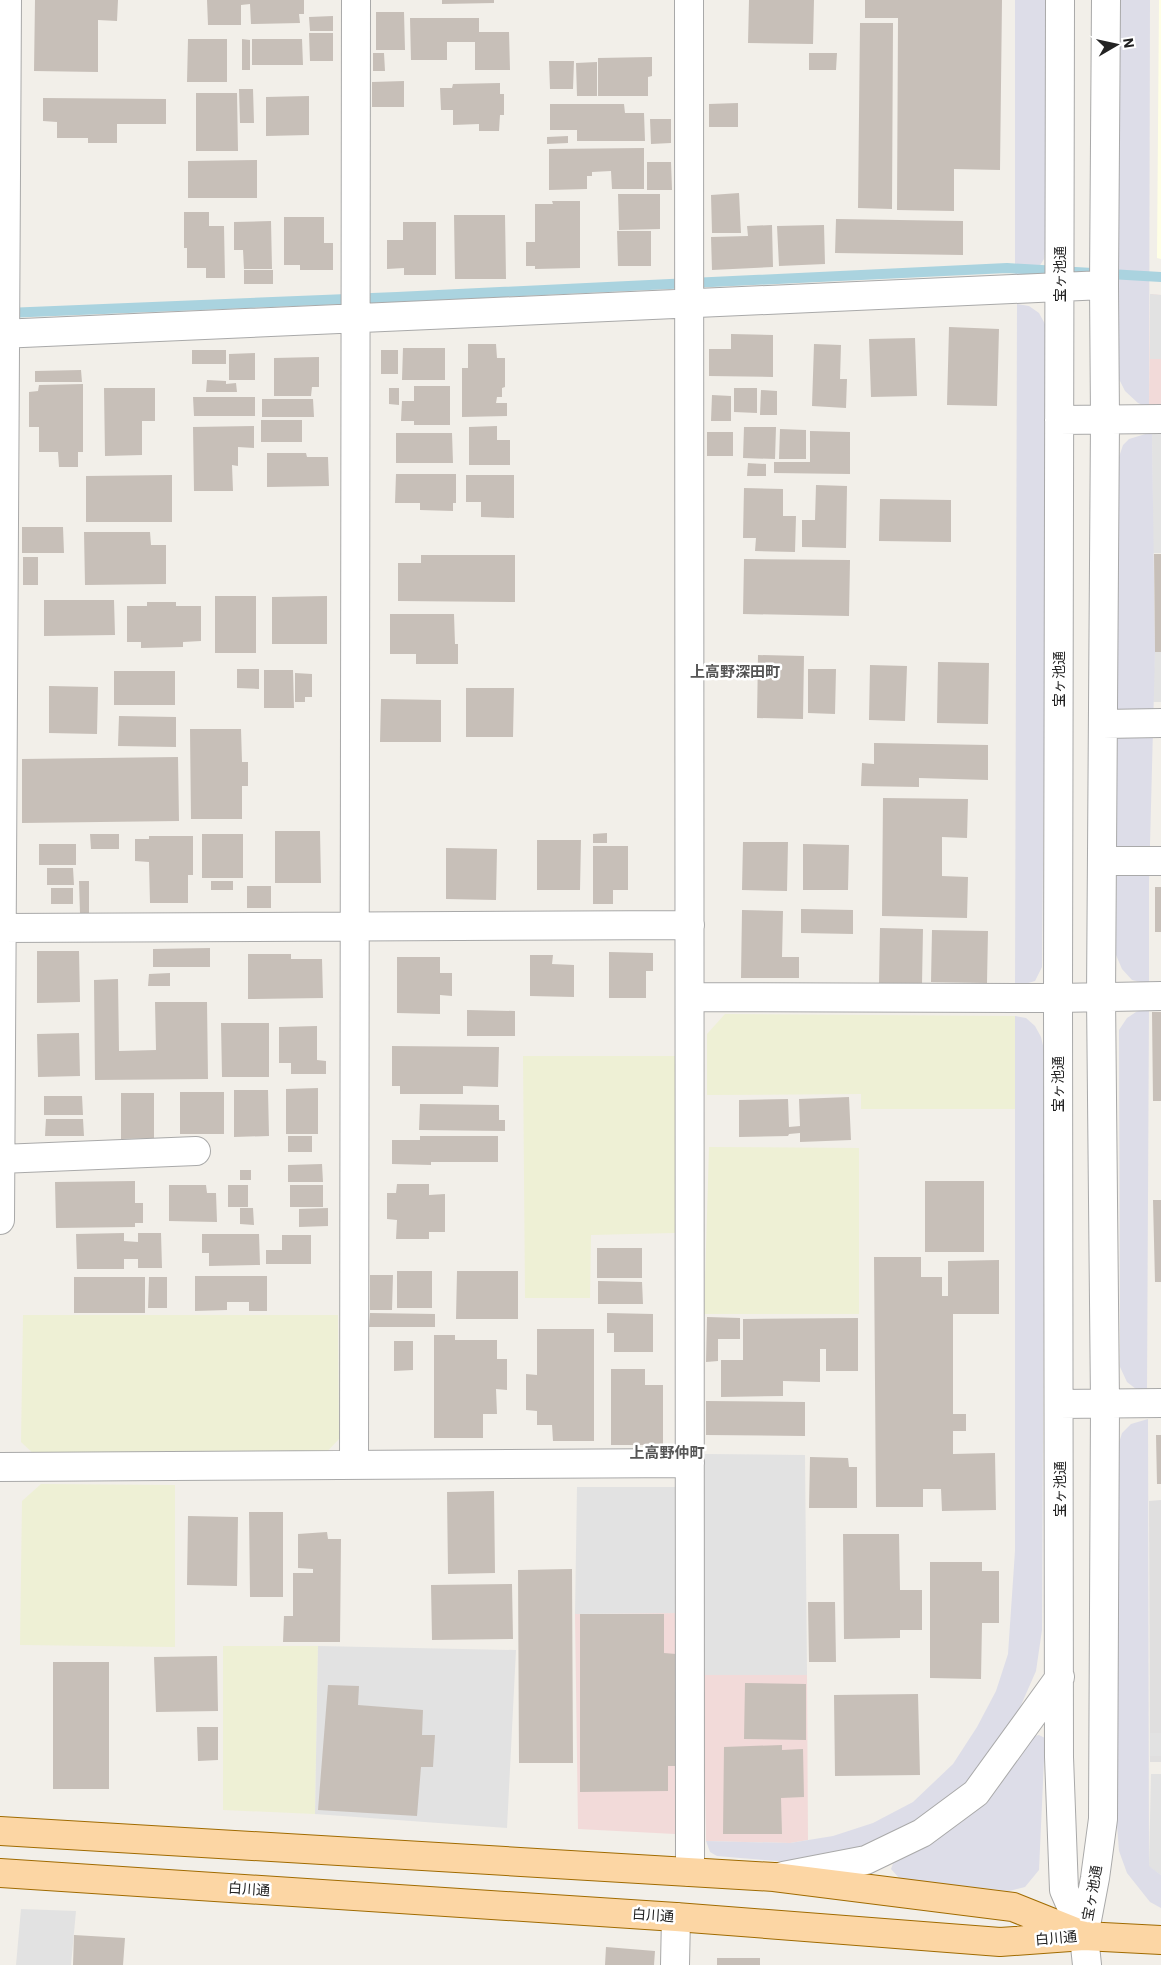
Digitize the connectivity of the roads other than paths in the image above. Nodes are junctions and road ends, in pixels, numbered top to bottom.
1 (7, 0) edge
2 (356, 0) edge
3 (690, 0) edge
4 (1060, 0) edge
5 (1106, 0) edge
6 (1104, 285) junction
7 (1060, 286) junction
8 (689, 303) junction
9 (356, 318) junction
10 (3, 334) edge
11 (1161, 419) edge
12 (1059, 420) junction
13 (1106, 420) junction
14 (2, 564) edge
15 (1161, 723) edge
16 (1103, 724) junction
17 (1102, 860) junction
18 (1161, 860) edge
19 (690, 925) junction
20 (355, 927) junction
21 (1, 928) edge
22 (1101, 996) junction
23 (1161, 996) edge
24 (690, 997) junction
25 (1058, 998) junction
26 (196, 1152) dead end
27 (0, 1159) edge
28 (0, 1220) edge
29 (1161, 1403) edge
30 (1060, 1404) junction
31 (1105, 1404) junction
32 (690, 1463) junction
33 (354, 1465) junction
34 (0, 1467) edge
35 (1060, 1677) junction
36 (0, 1831) edge
37 (690, 1872) junction
38 (0, 1873) edge
39 (774, 1878) junction
40 (676, 1917) junction
41 (1084, 1936) junction
42 (1161, 1940) edge
43 (675, 1965) edge
44 (1087, 1965) edge

1 - 10 street
2 - 9 street
3 - 8 street
4 - 7 street, 宝ヶ池通
5 - 6 street, 宝ヶ池通
6 - 7 street
6 - 13 street, 宝ヶ池通
7 - 8 street
7 - 12 street, 宝ヶ池通
8 - 9 street
8 - 19 street
9 - 10 street
9 - 20 street
10 - 14 street
11 - 13 street
12 - 13 street
12 - 25 street, 宝ヶ池通
13 - 16 street, 宝ヶ池通
14 - 21 street
15 - 16 street
16 - 17 street, 宝ヶ池通
17 - 18 street
17 - 22 street, 宝ヶ池通
19 - 20 street
19 - 24 street
20 - 21 street
20 - 33 street
21 - 27 street
22 - 23 street
22 - 25 street
22 - 31 street, 宝ヶ池通
24 - 25 street
24 - 32 street
25 - 30 street, 宝ヶ池通
26 - 27 street
27 - 28 street
29 - 31 street
30 - 31 street
30 - 35 street, 宝ヶ池通
31 - 41 street, 宝ヶ池通
32 - 33 street
32 - 37 street
33 - 34 street
35 - 39 street
35 - 41 street, 宝ヶ池通
36 - 37 main road, 白川通
37 - 39 main road, 白川通
38 - 40 main road, 白川通
39 - 41 main road, 白川通
40 - 41 main road, 白川通
40 - 43 street
41 - 42 main road
41 - 44 street

